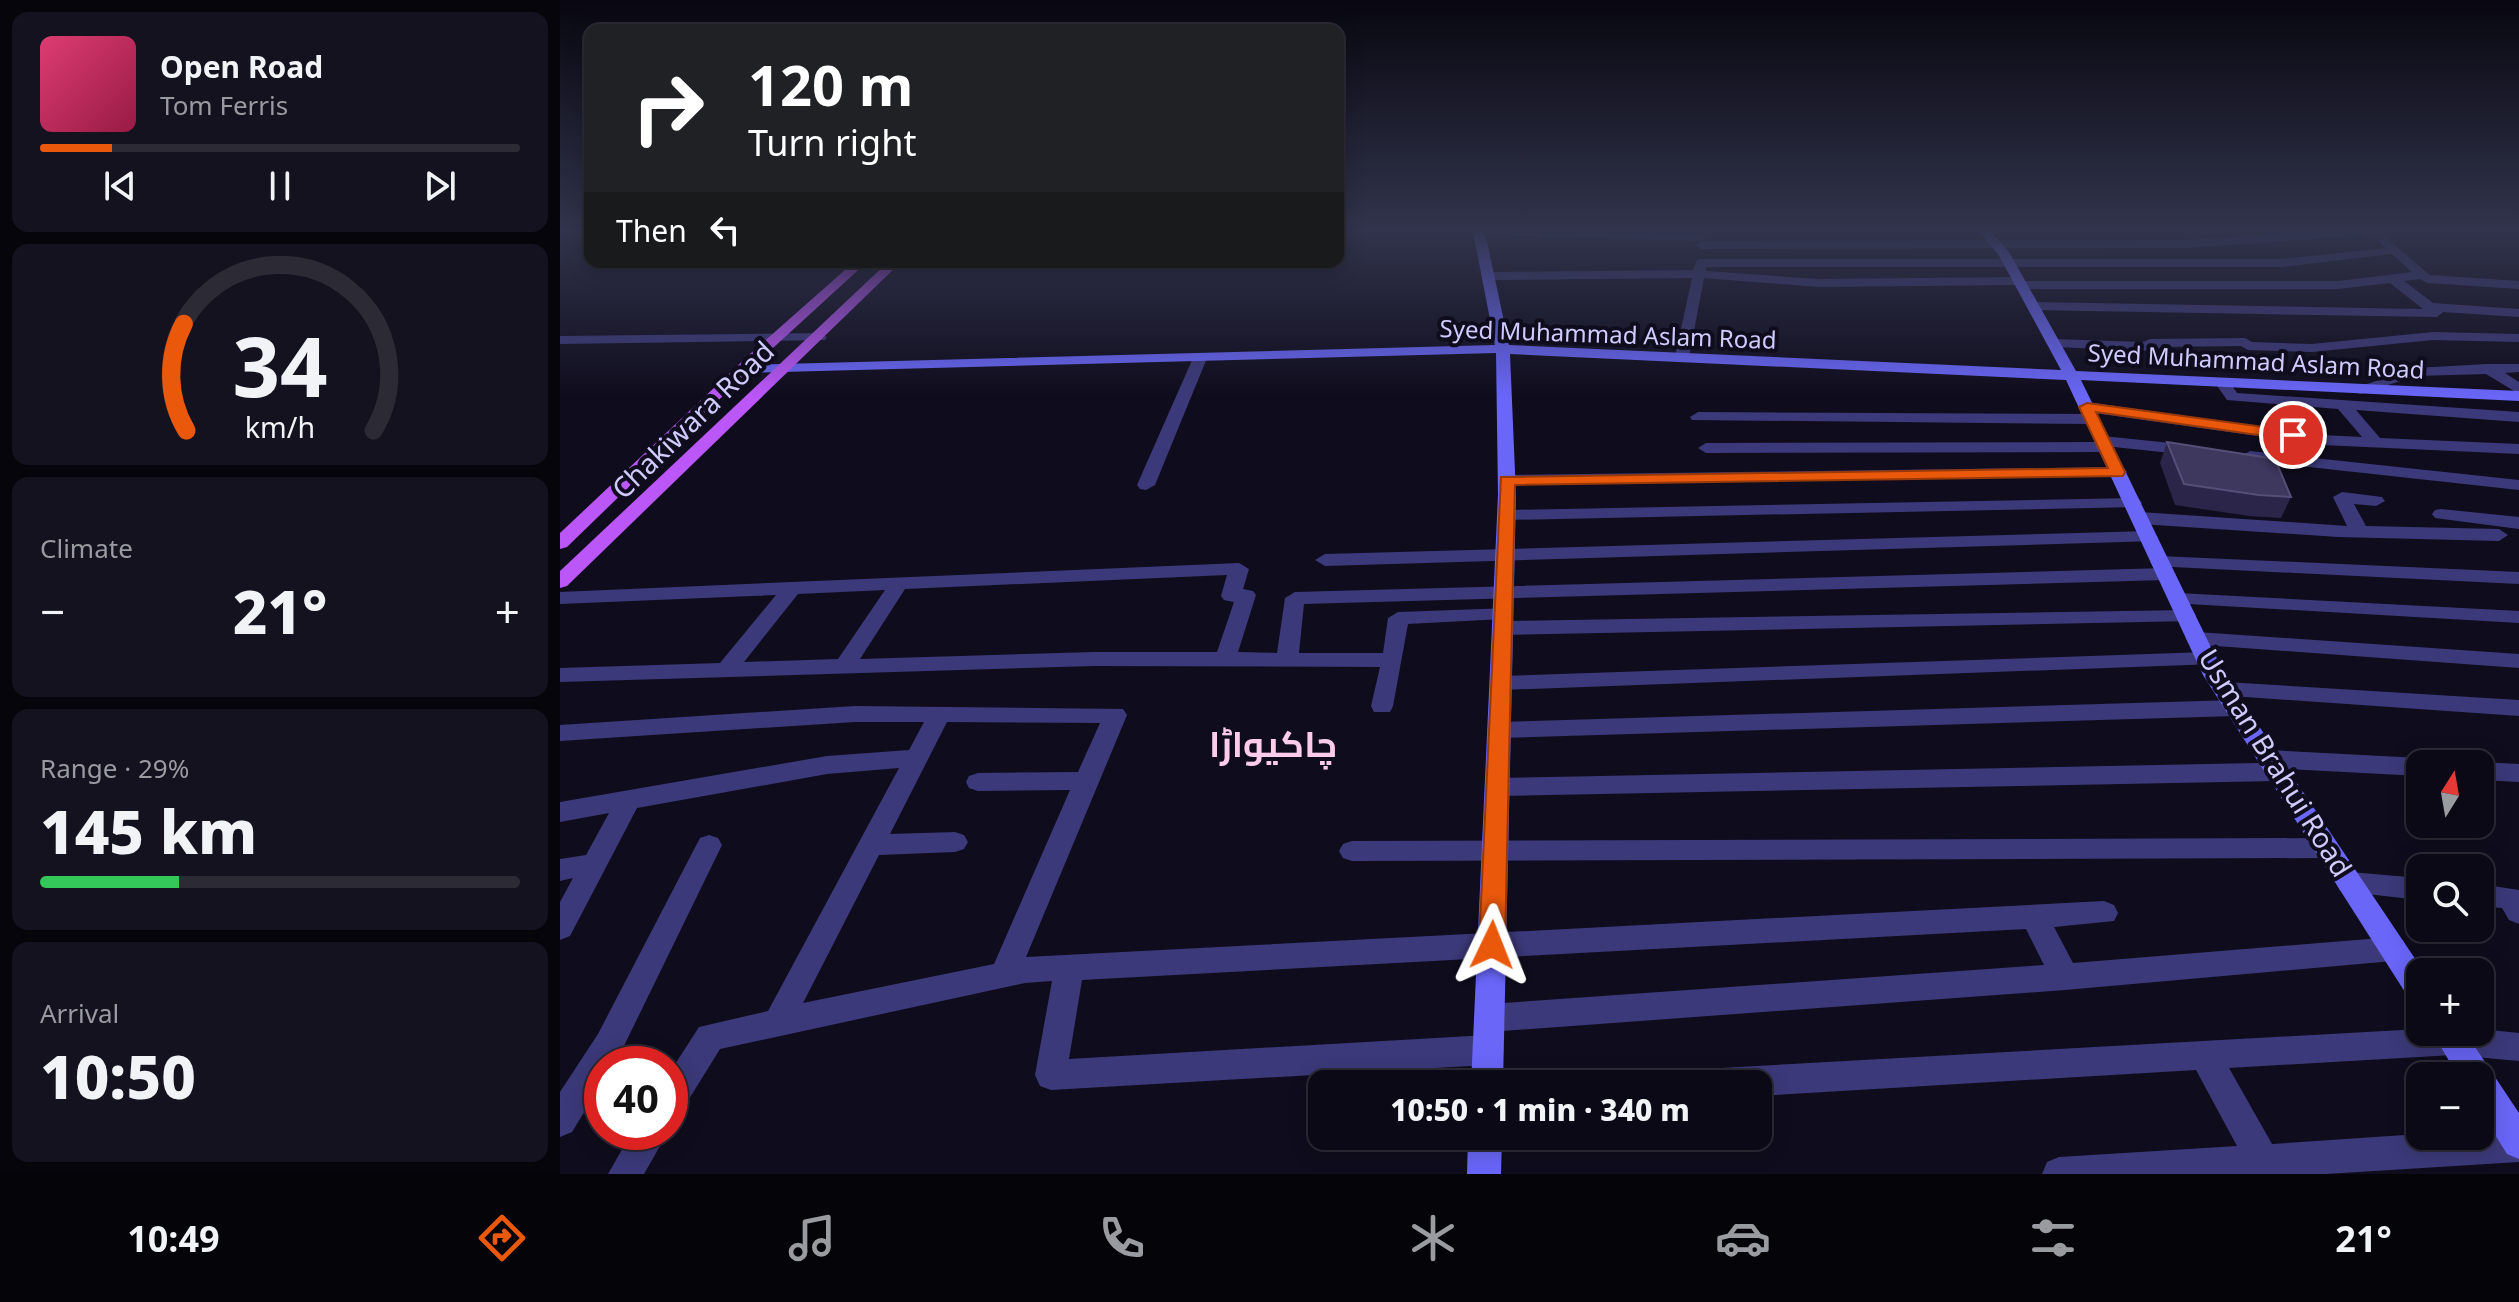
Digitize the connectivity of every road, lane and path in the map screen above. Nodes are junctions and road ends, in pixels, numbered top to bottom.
1 (834, 287) edge
2 (870, 287) edge
3 (1490, 287) edge
4 (1694, 287) edge
5 (2021, 287) edge
6 (2402, 287) edge
7 (2033, 306) junction
8 (2428, 310) junction
9 (2331, 311) junction
10 (2519, 313) edge
11 (2457, 336) junction
12 (780, 337) junction
13 (820, 337) junction
14 (2519, 338) edge
15 (560, 340) edge
16 (2376, 341) junction
17 (2054, 343) junction
18 (1503, 349) junction
19 (1682, 357) junction
20 (1200, 358) junction
21 (2503, 368) edge
22 (743, 369) junction
23 (785, 369) junction
24 (2071, 375) junction
25 (2223, 383) junction
26 (2360, 389) junction
27 (2519, 389) edge
28 (2519, 396) edge
29 (2344, 407) junction
30 (2089, 413) junction
31 (1698, 417) dead end
32 (2519, 417) edge
33 (2376, 443) junction
34 (2104, 444) junction
35 (1706, 448) dead end
36 (2519, 449) edge
37 (2118, 472) junction
38 (1892, 475) junction
39 (1507, 480) junction
40 (1146, 485) dead end
41 (2519, 485) edge
42 (2376, 501) dead end
43 (1911, 507) junction
44 (2441, 514) dead end
45 (1506, 515) junction
46 (2140, 519) junction
47 (2485, 520) junction
48 (2519, 523) edge
49 (2359, 531) junction
50 (560, 543) edge
51 (1505, 553) junction
52 (1325, 560) dead end
53 (2163, 568) junction
54 (2519, 578) edge
55 (560, 582) edge
56 (900, 582) junction
57 (793, 587) junction
58 (560, 598) edge
59 (2182, 608) junction
60 (1503, 611) junction
61 (2519, 617) edge
62 (2202, 649) junction
63 (1225, 660) junction
64 (1393, 660) junction
65 (1287, 661) junction
66 (2519, 661) edge
67 (845, 665) junction
68 (727, 669) junction
69 (560, 675) edge
70 (1501, 683) junction
71 (2230, 699) junction
72 (1382, 706) dead end
73 (2519, 708) edge
74 (940, 714) junction
75 (1499, 730) junction
76 (560, 733) edge
77 (917, 758) junction
78 (2273, 765) junction
79 (2406, 767) edge
80 (2494, 772) edge
81 (2519, 773) edge
82 (1087, 781) junction
83 (978, 782) dead end
84 (1498, 787) junction
85 (629, 800) junction
86 (560, 812) edge
87 (955, 842) dead end
88 (709, 845) dead end
89 (871, 845) junction
90 (2327, 848) junction
91 (1495, 850) junction
92 (1352, 851) dead end
93 (594, 864) junction
94 (560, 870) edge
95 (2350, 883) junction
96 (2406, 888) edge
97 (2494, 896) edge
98 (2519, 912) edge
99 (2104, 913) dead end
100 (2035, 918) junction
101 (560, 928) edge
102 (1492, 945) junction
103 (2393, 949) junction
104 (1069, 969) junction
105 (2406, 969) edge
106 (1004, 974) junction
107 (2065, 977) junction
108 (1489, 1018) junction
109 (777, 1023) junction
110 (2406, 1039) edge
111 (2494, 1043) edge
112 (2519, 1047) edge
113 (1488, 1050) junction
114 (2204, 1055) junction
115 (1487, 1070) edge
116 (688, 1072) edge
117 (1772, 1080) edge
118 (2494, 1104) edge
119 (560, 1121) edge
120 (2519, 1143) edge
121 (640, 1150) edge
122 (1485, 1150) edge
123 (2363, 1165) edge
124 (2268, 1167) edge
125 (625, 1174) edge
126 (1484, 1174) edge
127 (2059, 1174) edge

1 - 12 main road, Chakiwara Road
2 - 13 main road, Chakiwara Road
3 - 18 street
4 - 19 street
5 - 7 street, Usman Brahui Road
6 - 8 street
7 - 9 street
7 - 17 street, Usman Brahui Road
8 - 9 street
8 - 10 street
8 - 11 street
9 - 16 street
11 - 14 street
11 - 16 street
11 - 21 street
12 - 13 street
12 - 15 street
12 - 22 main road, Chakiwara Road
13 - 23 main road, Chakiwara Road
16 - 17 street
17 - 24 street, Usman Brahui Road
18 - 19 street, Syed Muhammad Aslam Road
18 - 20 street, Syed Muhammad Aslam Road
18 - 39 street
19 - 24 street, Syed Muhammad Aslam Road
20 - 23 street, Syed Muhammad Aslam Road
20 - 40 street
21 - 26 street
21 - 27 street
22 - 23 street, Syed Muhammad Aslam Road
22 - 50 main road, Chakiwara Road
23 - 55 main road, Chakiwara Road
24 - 25 street, Syed Muhammad Aslam Road
24 - 30 street, Usman Brahui Road
25 - 26 street, Syed Muhammad Aslam Road
25 - 29 street
26 - 28 street, Syed Muhammad Aslam Road
29 - 32 street
29 - 33 street
30 - 31 street
30 - 33 street
30 - 34 street, Usman Brahui Road
33 - 36 street
34 - 35 street
34 - 37 street, Usman Brahui Road
34 - 41 street
37 - 38 street
37 - 46 street, Usman Brahui Road
38 - 39 street
38 - 43 street
39 - 45 street
42 - 49 street
43 - 45 street
43 - 46 street
44 - 47 street
45 - 51 street
46 - 49 street
46 - 51 street
46 - 53 street, Usman Brahui Road
47 - 48 street
47 - 49 street
51 - 52 street
51 - 60 street
53 - 54 street
53 - 59 street, Usman Brahui Road
53 - 60 street
56 - 57 street
56 - 63 street
56 - 67 street
57 - 58 street
57 - 68 street
59 - 60 street
59 - 61 street
59 - 62 street, Usman Brahui Road
60 - 64 street
60 - 65 street
60 - 70 street
62 - 66 street
62 - 70 street
62 - 71 street, Usman Brahui Road
63 - 65 street
63 - 67 street
64 - 65 street
64 - 72 street
67 - 68 street
68 - 69 street
70 - 75 street
71 - 73 street
71 - 75 street
71 - 78 street, Usman Brahui Road
74 - 76 street
74 - 77 street
74 - 82 street
75 - 84 street
77 - 85 street
77 - 89 street
78 - 79 street
78 - 84 street
78 - 90 street, Usman Brahui Road
80 - 81 street
82 - 83 street
82 - 106 street
84 - 91 street
85 - 86 street
85 - 93 street
87 - 89 street
88 - 119 street
89 - 109 street
90 - 91 street
90 - 95 street, Usman Brahui Road
91 - 92 street
91 - 102 street
93 - 94 street
93 - 101 street
95 - 96 street
95 - 103 street, Usman Brahui Road
97 - 98 street
99 - 100 street
100 - 102 street
100 - 107 street
102 - 104 street
102 - 108 street
103 - 105 street, Usman Brahui Road
103 - 107 street
104 - 106 street
104 - 113 street
106 - 109 street
107 - 108 street
108 - 113 street
109 - 116 street
110 - 114 street
111 - 112 street
113 - 115 street
114 - 117 street
114 - 124 street
118 - 120 street
120 - 123 street
121 - 125 street
122 - 126 street
123 - 124 street
124 - 127 street

